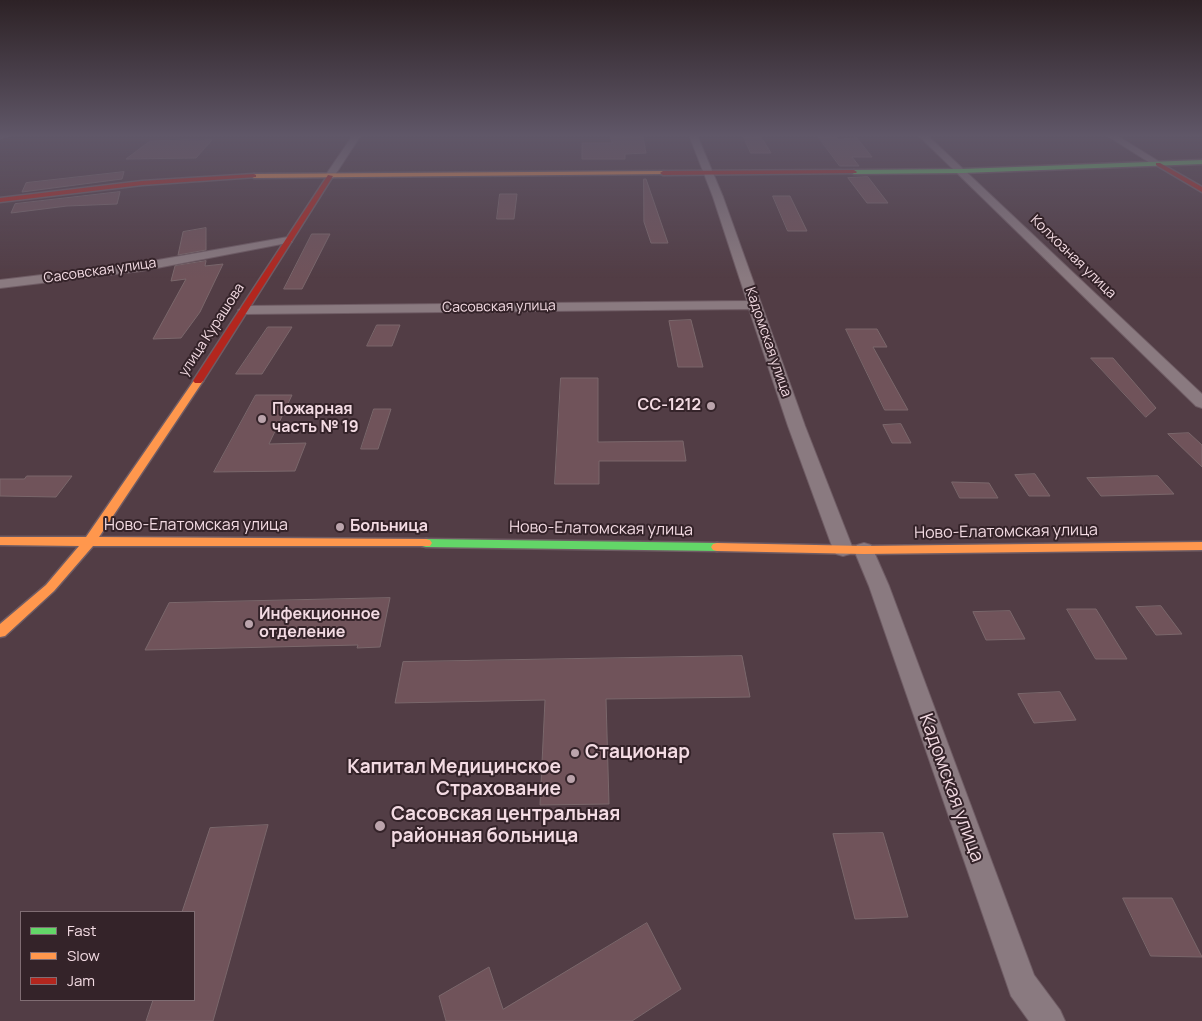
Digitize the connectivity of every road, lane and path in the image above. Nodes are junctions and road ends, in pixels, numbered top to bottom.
1 (156, 183) edge
2 (326, 183) edge
3 (714, 183) edge
4 (974, 183) edge
5 (1190, 183) edge
6 (1202, 190) edge
7 (0, 200) edge
8 (288, 240) junction
9 (0, 284) edge
10 (754, 304) junction
11 (245, 310) junction
12 (1202, 403) edge
13 (0, 541) edge
14 (90, 541) junction
15 (1202, 546) edge
16 (853, 549) junction
17 (0, 632) edge
18 (1049, 1021) edge

1 - 7 street
2 - 8 street, улица Курашова
3 - 10 street, Кадомская улица
4 - 12 street, Колхозная улица
5 - 6 street
8 - 9 street, Сасовская улица
8 - 11 street, улица Курашова
10 - 11 street, Сасовская улица
10 - 16 street, Кадомская улица
11 - 14 street, улица Курашова
13 - 14 street, Ново-Елатомская улица
14 - 16 street, Ново-Елатомская улица
14 - 17 street, улица Курашова
15 - 16 street, Ново-Елатомская улица
16 - 18 street, Кадомская улица

